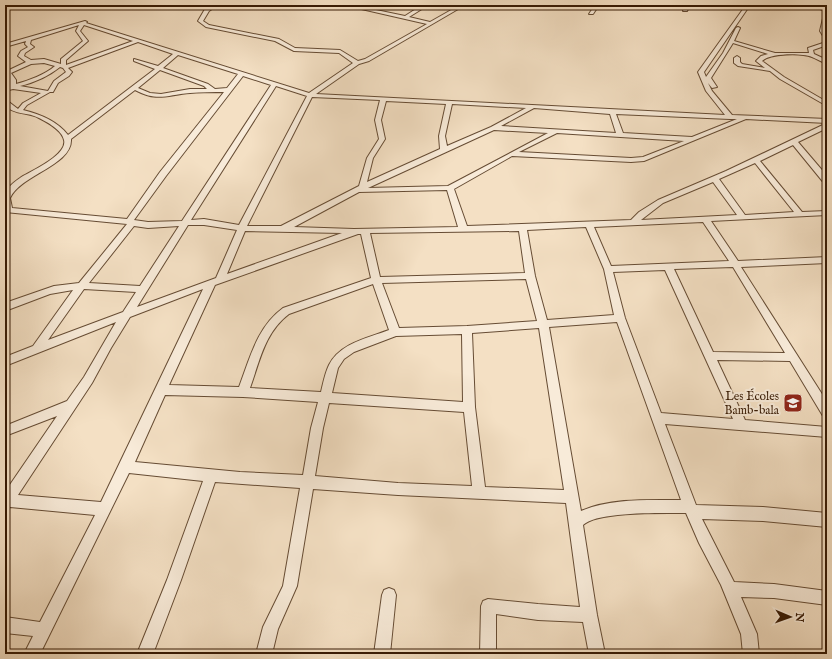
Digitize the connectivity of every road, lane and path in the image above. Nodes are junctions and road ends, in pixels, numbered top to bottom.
1 (216, 5) edge
2 (346, 5) edge
3 (374, 5) edge
4 (414, 5) edge
5 (463, 5) edge
6 (597, 5) edge
7 (688, 5) edge
8 (748, 5) edge
9 (800, 5) edge
10 (425, 6) edge
11 (754, 6) edge
12 (827, 9) edge
13 (366, 10) junction
14 (685, 10) dead end
15 (591, 13) dead end
16 (405, 18) junction
17 (80, 23) junction
18 (430, 23) junction
19 (146, 38) junction
20 (827, 39) edge
21 (29, 40) junction
22 (136, 41) junction
23 (730, 41) junction
24 (5, 46) edge
25 (176, 51) junction
26 (776, 54) junction
27 (724, 55) junction
28 (812, 55) junction
29 (737, 58) junction
30 (136, 60) dead end
31 (759, 61) junction
32 (30, 62) junction
33 (827, 62) edge
34 (357, 63) junction
35 (63, 66) junction
36 (159, 68) junction
37 (770, 71) junction
38 (241, 74) junction
39 (274, 84) junction
40 (13, 87) junction
41 (134, 88) junction
42 (5, 89) edge
43 (229, 90) junction
44 (51, 91) dead end
45 (214, 91) junction
46 (312, 93) junction
47 (408, 95) dead end
48 (384, 98) junction
49 (5, 101) edge
50 (449, 102) junction
51 (827, 104) edge
52 (533, 106) junction
53 (19, 111) junction
54 (612, 112) junction
55 (730, 117) junction
56 (738, 117) junction
57 (746, 118) junction
58 (827, 121) edge
59 (827, 125) edge
60 (493, 128) junction
61 (556, 131) junction
62 (620, 134) junction
63 (68, 138) junction
64 (695, 139) junction
65 (794, 142) junction
66 (444, 150) junction
67 (511, 154) junction
68 (755, 160) junction
69 (715, 179) junction
70 (827, 181) edge
71 (450, 188) junction
72 (359, 189) junction
73 (7, 210) edge
74 (827, 213) edge
75 (800, 215) junction
76 (743, 218) junction
77 (706, 220) junction
78 (185, 222) junction
79 (634, 222) junction
80 (130, 223) junction
81 (589, 224) junction
82 (242, 228) junction
83 (463, 228) junction
84 (523, 228) junction
85 (283, 229) junction
86 (361, 231) junction
87 (827, 260) edge
88 (736, 263) junction
89 (668, 267) junction
90 (608, 269) junction
91 (530, 276) junction
92 (376, 280) junction
93 (216, 281) junction
94 (80, 287) junction
95 (142, 290) junction
96 (5, 307) edge
97 (126, 315) junction
98 (620, 318) junction
99 (543, 324) junction
100 (467, 330) junction
101 (395, 332) junction
102 (37, 350) junction
103 (711, 356) junction
104 (791, 356) junction
105 (5, 362) edge
106 (162, 390) junction
107 (243, 392) junction
108 (325, 398) junction
109 (71, 405) junction
110 (469, 407) junction
111 (827, 412) edge
112 (657, 418) junction
113 (741, 424) junction
114 (5, 431) edge
115 (827, 432) edge
116 (126, 467) junction
117 (211, 475) junction
118 (309, 482) junction
119 (479, 493) junction
120 (571, 497) junction
121 (6, 502) edge
122 (105, 509) junction
123 (692, 509) junction
124 (827, 520) edge
125 (576, 523) junction
126 (729, 589) junction
127 (389, 595) dead end
128 (827, 598) edge
129 (589, 615) junction
130 (5, 625) edge
131 (43, 630) junction
132 (32, 654) edge
133 (145, 654) edge
134 (264, 654) edge
135 (382, 654) edge
136 (488, 654) edge
137 (597, 654) edge
138 (751, 654) edge

1 - 34 street
2 - 13 street
3 - 13 street
4 - 10 street
5 - 18 street
6 - 15 street
7 - 14 street
8 - 55 street
9 - 12 street
10 - 16 street
11 - 23 street
12 - 20 street
13 - 16 street
16 - 18 street
17 - 19 street
17 - 21 street
17 - 22 street
17 - 35 street
18 - 34 street
19 - 22 street
19 - 25 street
20 - 28 street
21 - 24 street
21 - 32 street
22 - 25 street
22 - 35 street
23 - 26 street
23 - 27 street
25 - 36 street
25 - 38 street
25 - 46 street
26 - 28 street
26 - 31 street
27 - 29 street
27 - 56 street
28 - 33 street
29 - 31 street
29 - 37 street
30 - 36 street
31 - 37 street
32 - 35 street
32 - 40 street
34 - 46 street
35 - 40 street
35 - 44 street
36 - 41 street
36 - 45 street
37 - 51 street
38 - 39 street
38 - 43 street
39 - 46 street
39 - 78 street
40 - 42 street
40 - 53 street
41 - 45 street
41 - 63 street
43 - 45 street
43 - 80 street
46 - 48 street
46 - 82 street
47 - 52 street
48 - 50 street
48 - 72 street
49 - 53 street
50 - 52 street
50 - 66 street
52 - 54 street
52 - 60 street
53 - 63 street
54 - 55 street
54 - 62 street
55 - 56 street
56 - 57 street
57 - 58 street
57 - 64 street
59 - 65 street
60 - 61 street
60 - 66 street
61 - 62 street
61 - 67 street
62 - 64 street
63 - 73 street
64 - 67 street
65 - 68 street
65 - 70 street
66 - 72 street
67 - 71 street
68 - 69 street
68 - 75 street
69 - 76 street
69 - 79 street
71 - 72 street
71 - 83 street
72 - 85 street
73 - 80 street
74 - 75 street
75 - 76 street
76 - 77 street
77 - 79 street
77 - 88 street
78 - 80 street
78 - 82 street
78 - 95 street
79 - 81 street
80 - 94 street
81 - 84 street
81 - 90 street
82 - 85 street
82 - 93 street
83 - 84 street
83 - 86 street
84 - 91 street
85 - 86 street
86 - 92 street
86 - 93 street
87 - 88 street
88 - 89 street
88 - 104 street
89 - 90 street
89 - 103 street
90 - 98 street
91 - 92 street
91 - 99 street
92 - 101 street
92 - 107 street
93 - 97 street
93 - 106 street
94 - 95 street
94 - 96 street
94 - 102 street
95 - 97 street
97 - 102 street
97 - 109 street
98 - 99 street
98 - 112 street
99 - 100 street
99 - 120 street
100 - 101 street
100 - 110 street
101 - 108 street
102 - 105 street
103 - 104 street
103 - 113 street
104 - 111 street
106 - 107 street
106 - 116 street
107 - 108 street
108 - 110 street
108 - 118 street
109 - 114 street
109 - 121 street
110 - 119 street
112 - 113 street
112 - 123 street
113 - 115 street
116 - 117 street
116 - 122 street
117 - 118 street
117 - 133 street
118 - 119 street
118 - 134 street
119 - 120 street
120 - 125 street
121 - 122 street
122 - 131 street
123 - 124 street
123 - 125 street
123 - 126 street
125 - 129 street
126 - 128 street
126 - 138 street
127 - 135 street
129 - 136 street
129 - 137 street
130 - 131 street
131 - 132 street

